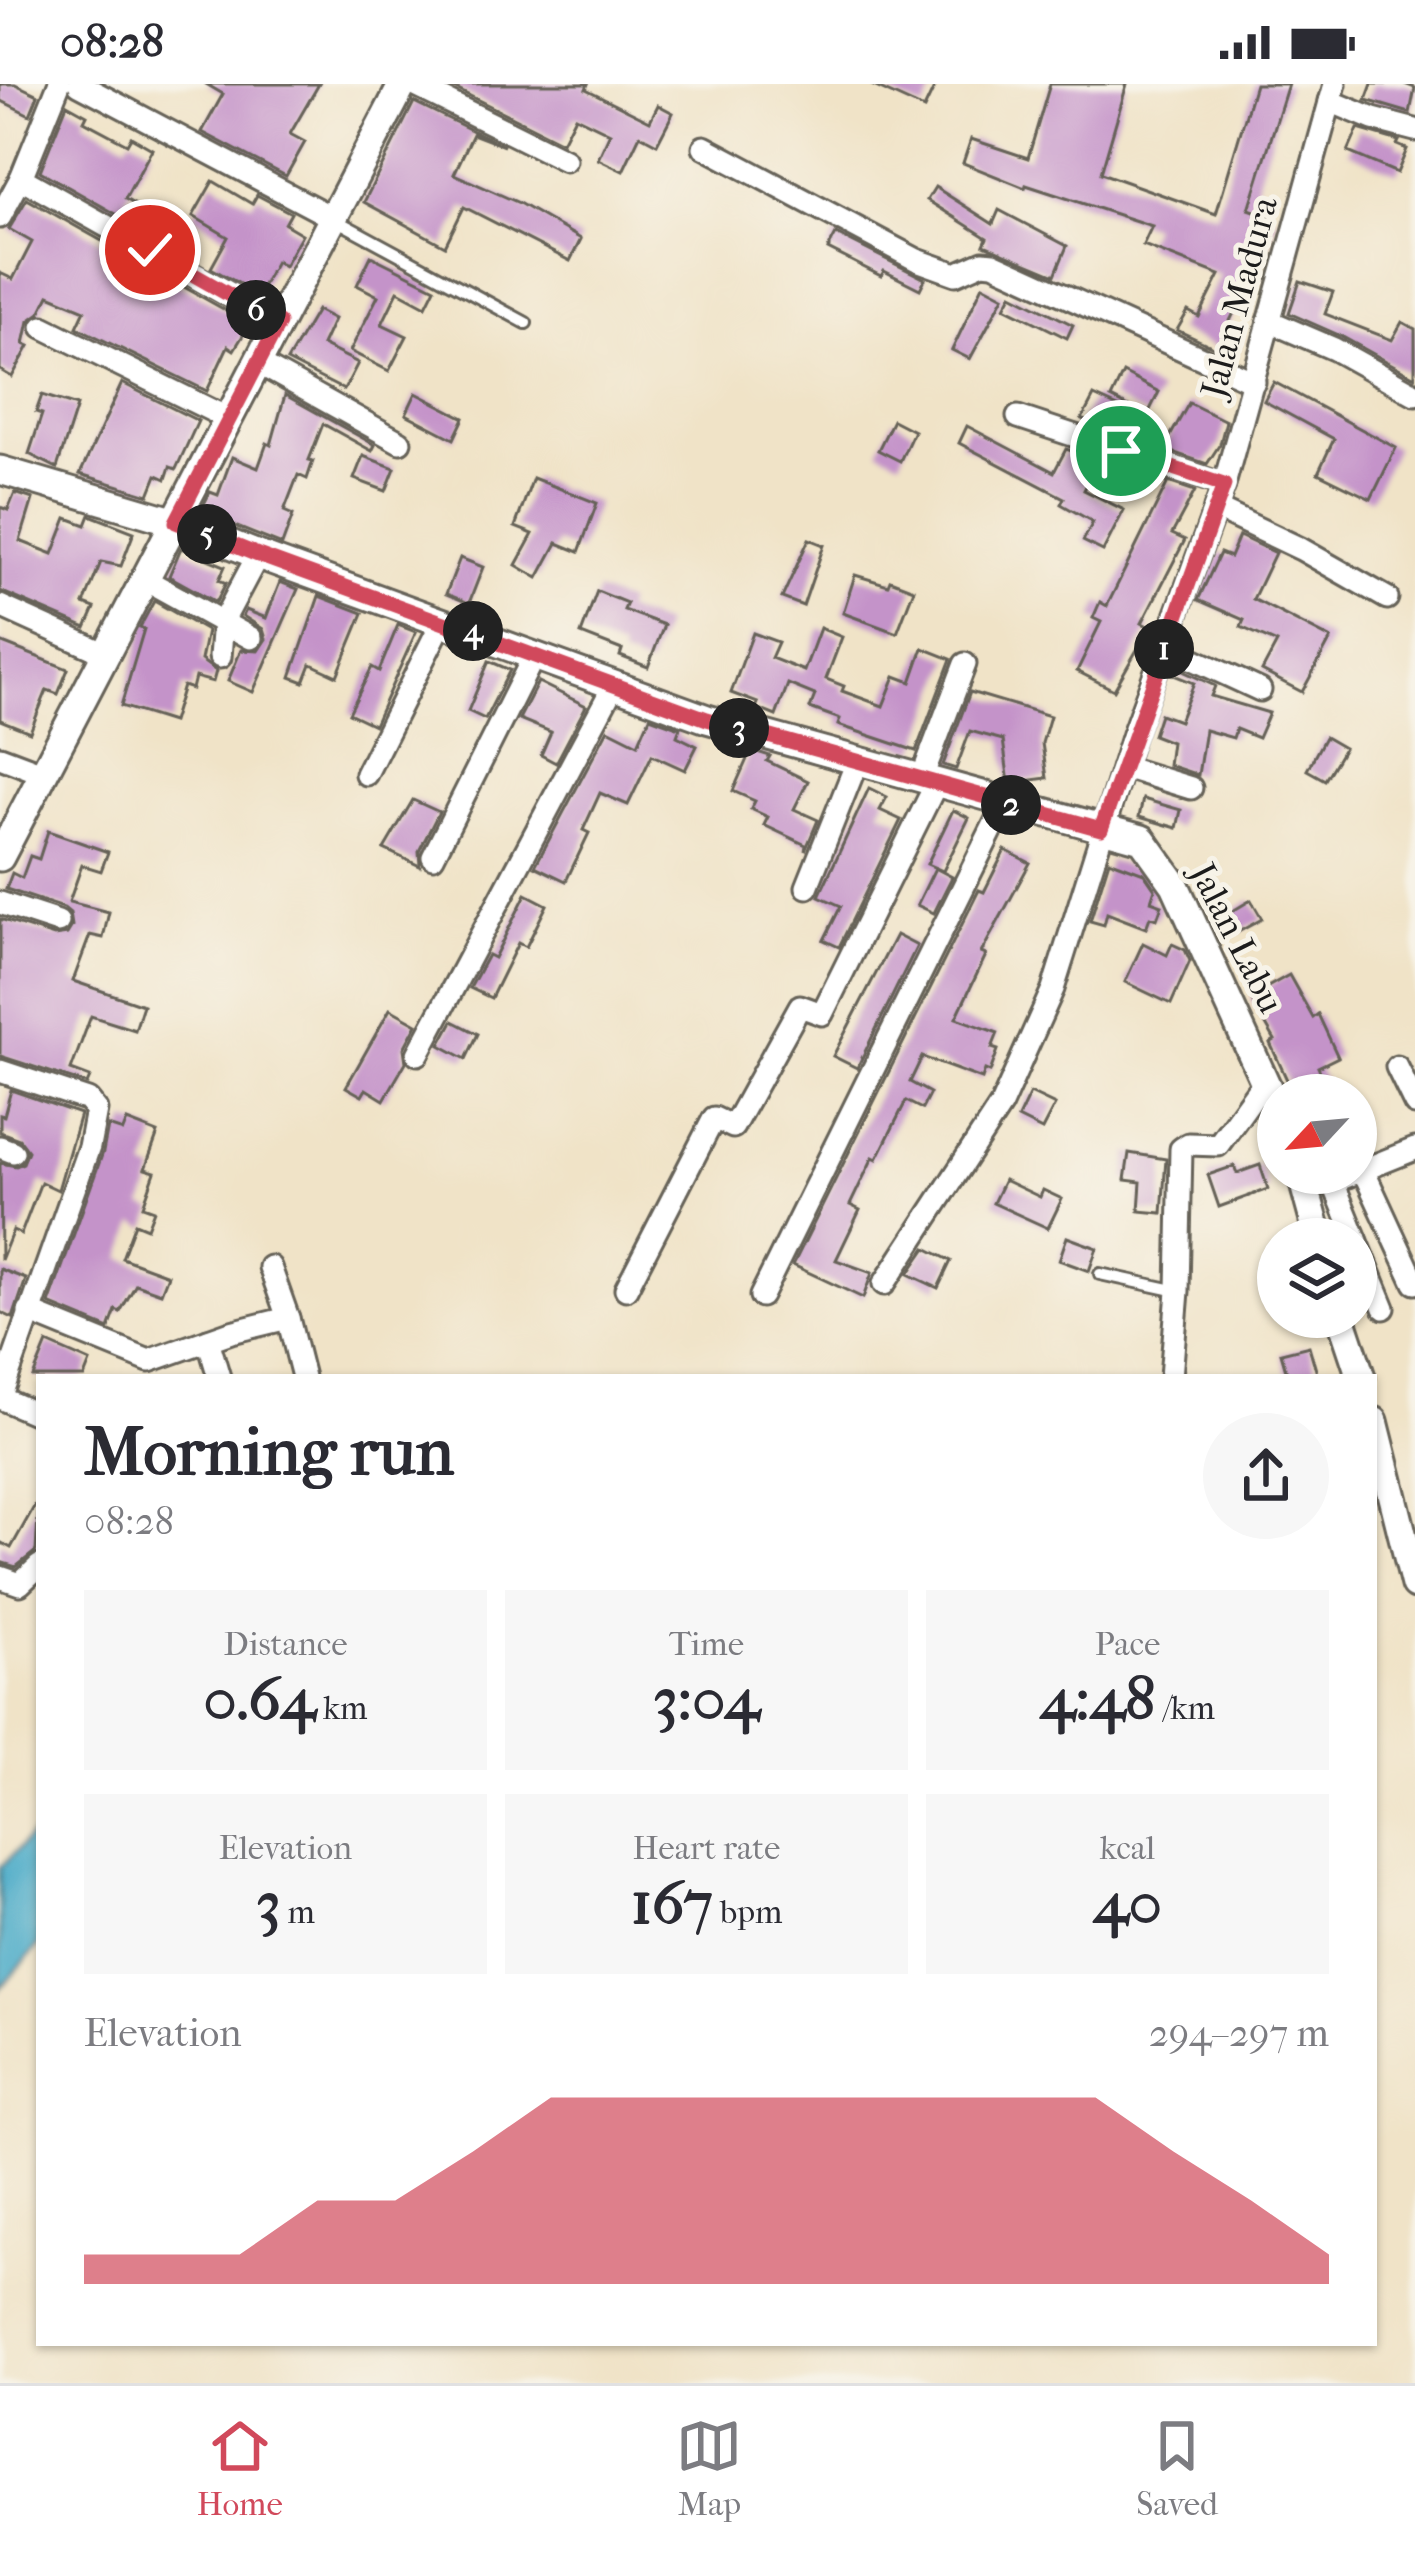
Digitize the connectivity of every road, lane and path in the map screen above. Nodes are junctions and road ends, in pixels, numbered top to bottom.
1 (59, 84) edge
2 (79, 84) edge
3 (403, 84) edge
4 (412, 84) edge
5 (1332, 93) edge
6 (1415, 130) edge
7 (704, 147) dead end
8 (566, 160) dead end
9 (21, 178) junction
10 (0, 217) edge
11 (333, 218) junction
12 (1269, 321) junction
13 (279, 323) junction
14 (526, 323) dead end
15 (43, 327) dead end
16 (258, 363) junction
17 (1254, 382) junction
18 (1415, 394) edge
19 (1018, 417) dead end
20 (229, 419) junction
21 (400, 442) dead end
22 (0, 470) edge
23 (1224, 485) junction
24 (1215, 508) junction
25 (176, 522) junction
26 (258, 555) junction
27 (146, 580) junction
28 (1387, 598) dead end
29 (0, 605) edge
30 (443, 620) junction
31 (223, 621) junction
32 (251, 638) dead end
33 (1165, 646) junction
34 (106, 653) junction
35 (535, 654) junction
36 (220, 657) dead end
37 (965, 664) dead end
38 (614, 685) junction
39 (1260, 690) dead end
40 (0, 757) edge
41 (857, 762) junction
42 (1123, 767) junction
43 (45, 774) junction
44 (365, 774) dead end
45 (929, 781) junction
46 (1191, 788) dead end
47 (1005, 803) junction
48 (1101, 829) junction
49 (0, 857) edge
50 (433, 857) dead end
51 (807, 887) dead end
52 (0, 903) edge
53 (58, 922) dead end
54 (418, 1054) dead end
55 (1397, 1066) dead end
56 (0, 1071) edge
57 (1264, 1074) edge
58 (1257, 1091) edge
59 (1415, 1104) edge
60 (1415, 1149) edge
61 (1377, 1165) edge
62 (1374, 1194) edge
63 (270, 1267) dead end
64 (1100, 1274) dead end
65 (884, 1283) dead end
66 (1415, 1283) edge
67 (626, 1289) dead end
68 (1178, 1291) junction
69 (1377, 1291) edge
70 (761, 1296) dead end
71 (1384, 1308) dead end
72 (29, 1312) junction
73 (288, 1318) junction
74 (1348, 1338) edge
75 (208, 1340) junction
76 (144, 1369) edge
77 (218, 1374) edge
78 (302, 1374) edge
79 (1171, 1374) edge
80 (1360, 1374) edge
81 (0, 1398) edge
82 (36, 1414) edge
83 (1377, 1433) edge
84 (36, 1569) edge
85 (0, 1576) edge
86 (1415, 1585) edge

1 - 9 street
2 - 11 street
3 - 11 street
4 - 8 street
5 - 6 street
5 - 12 street, Jalan Madura
7 - 17 street
9 - 10 street
9 - 13 street
11 - 13 street
11 - 14 lane
12 - 17 street, Jalan Madura
12 - 18 street
13 - 16 street
15 - 20 street
16 - 20 street
16 - 21 street
17 - 23 street, Jalan Madura
19 - 23 street
20 - 25 street
22 - 25 street
23 - 24 street, Jalan Madura
24 - 28 street
24 - 33 street, Jalan Madura
25 - 26 street
25 - 27 street
26 - 30 street
26 - 31 street
27 - 31 street
27 - 34 street
29 - 34 street
30 - 35 street
30 - 44 street
31 - 32 street
31 - 36 street
33 - 39 street
33 - 42 street, Jalan Madura
34 - 43 street
35 - 38 street
35 - 50 street
37 - 45 street
38 - 41 street
38 - 54 street
40 - 43 street
41 - 45 street
41 - 51 street
42 - 46 street
42 - 48 street, Jalan Madura
43 - 49 street
45 - 47 street
45 - 67 street
47 - 48 street
47 - 70 street
48 - 57 street, Jalan Labu
48 - 65 street, Jalan Madura
52 - 53 street
55 - 59 street
56 - 72 street
58 - 68 street
60 - 61 street
62 - 66 street
63 - 73 street
64 - 68 lane
68 - 79 street
69 - 71 street
72 - 76 street
72 - 81 street
73 - 75 street
73 - 78 street
74 - 80 street
75 - 76 street
75 - 77 street
81 - 82 street
83 - 86 street
84 - 85 street

